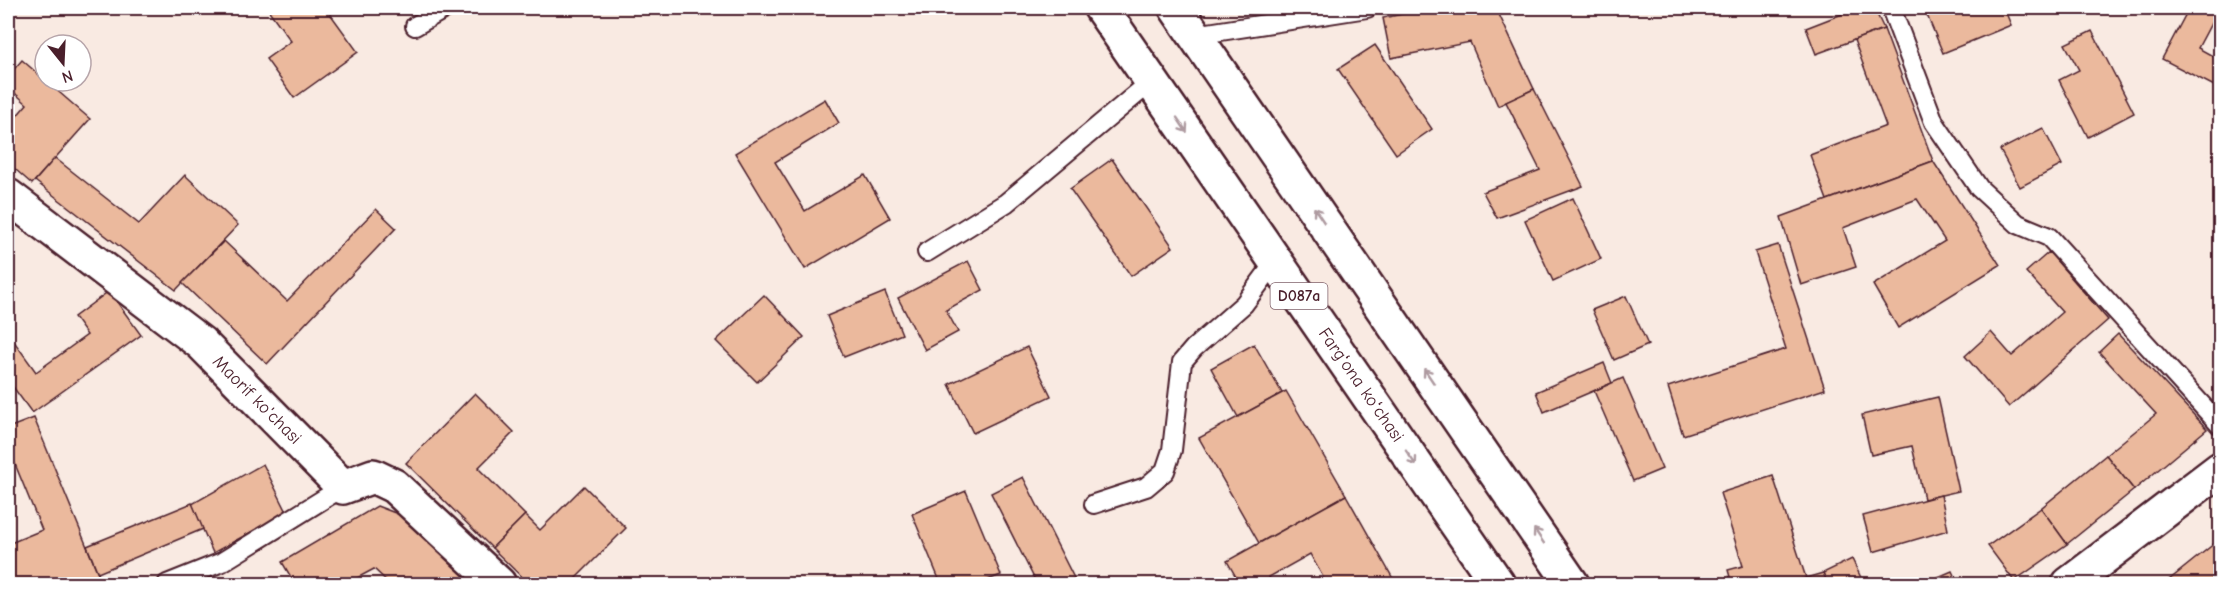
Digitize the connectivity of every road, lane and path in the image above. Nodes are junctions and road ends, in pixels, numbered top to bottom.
1 (446, 8) edge
2 (1101, 8) edge
3 (1176, 8) edge
4 (1367, 8) edge
5 (1891, 8) edge
6 (415, 26) dead end
7 (1195, 35) junction
8 (1152, 81) junction
9 (13, 211) edge
10 (927, 252) dead end
11 (1276, 261) junction
12 (2220, 424) edge
13 (2220, 469) edge
14 (344, 487) junction
15 (1094, 504) dead end
16 (167, 585) edge
17 (499, 585) edge
18 (1498, 585) edge
19 (1572, 585) edge
20 (2069, 585) edge

1 - 6 lane
2 - 8 main road, Fargʻona koʻchasi / D087a
3 - 7 main road
4 - 7 lane
5 - 12 lane
19 -> 7 main road
8 - 10 lane
8 -> 11 main road, Fargʻona koʻchasi / D087a
9 - 14 main road, Maorif ko'chasi
11 - 15 lane
11 -> 18 main road, Fargʻona koʻchasi / D087a
13 - 20 main road
14 - 16 lane
14 - 17 main road

